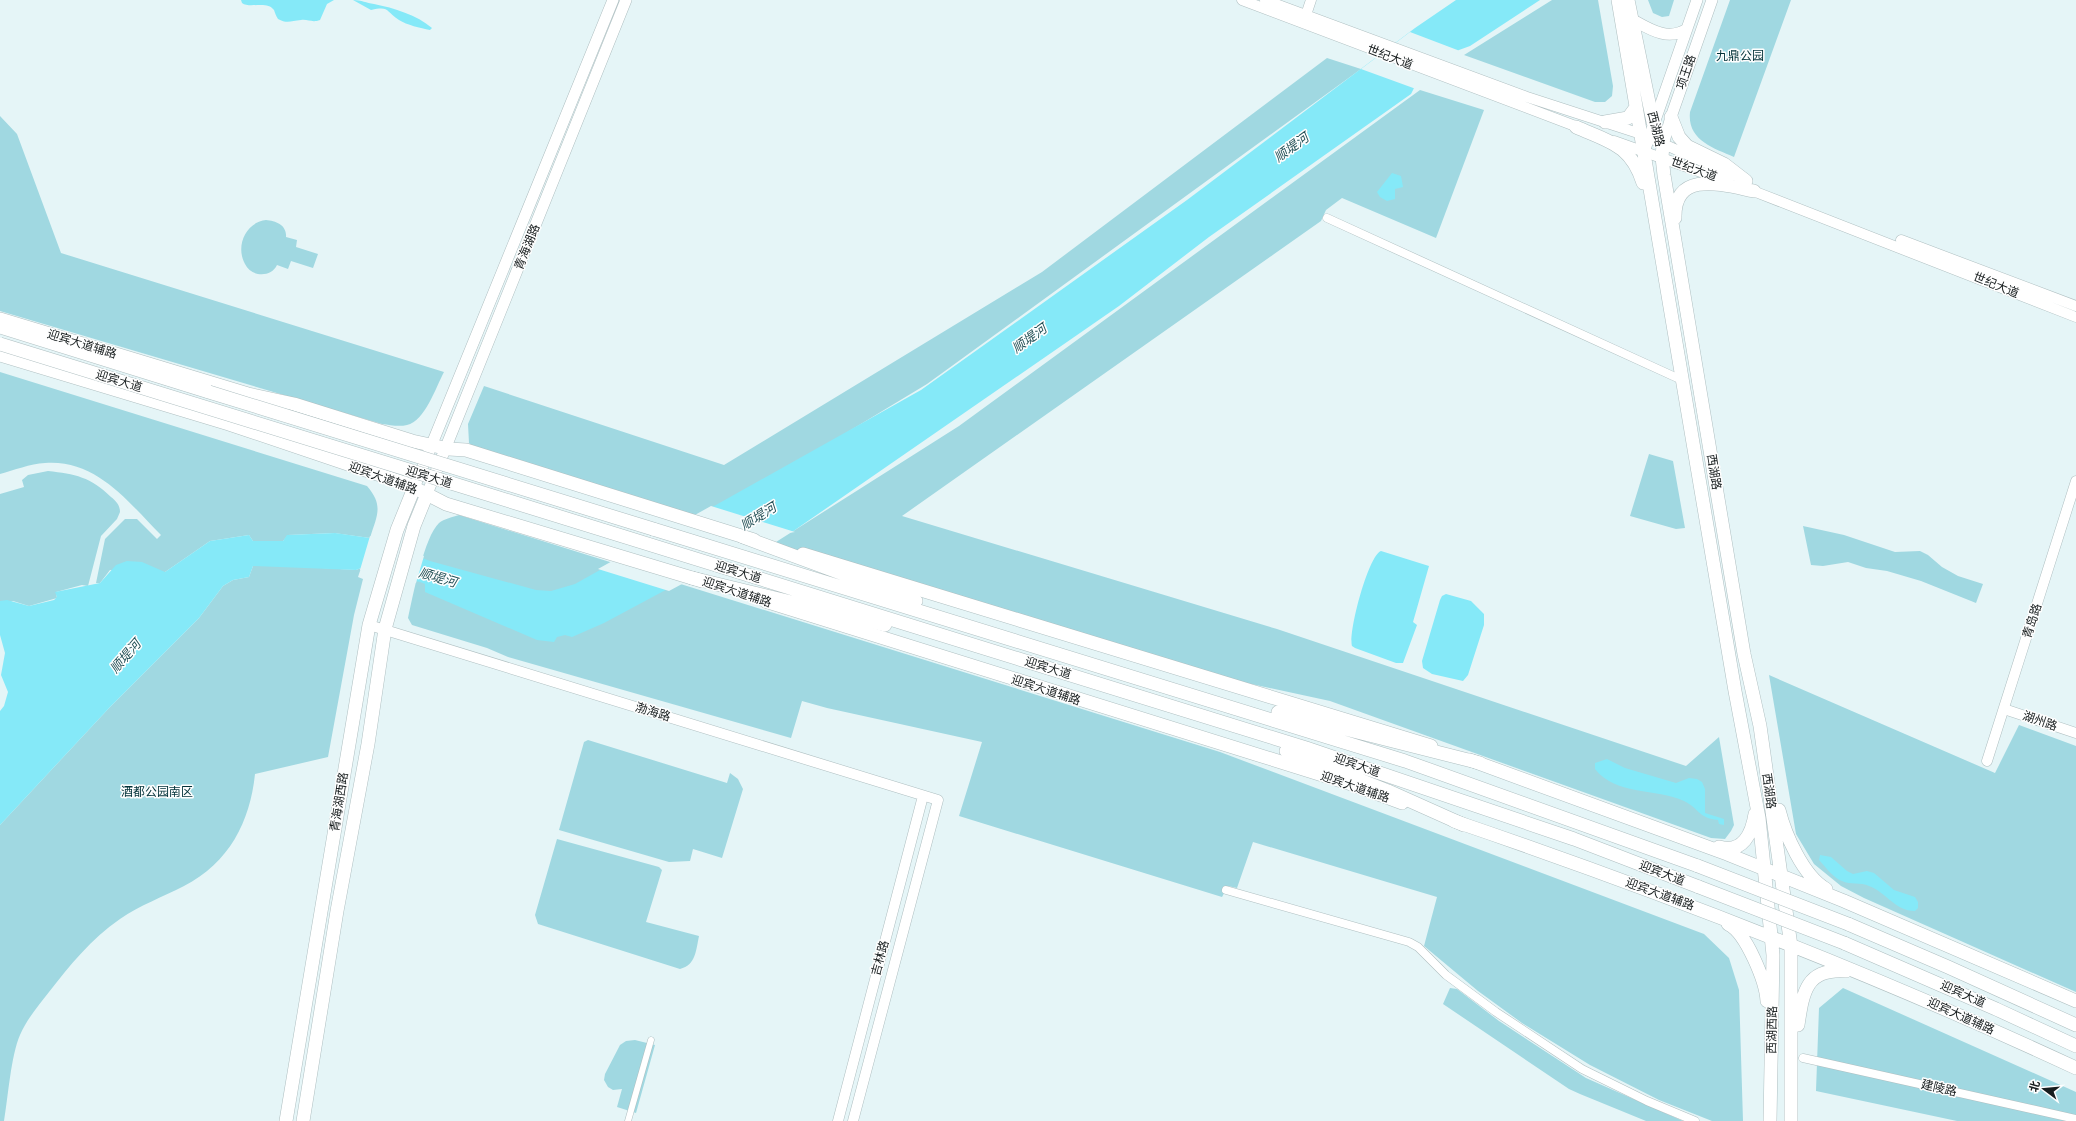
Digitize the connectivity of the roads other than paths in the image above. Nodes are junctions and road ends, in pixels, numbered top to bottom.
1 (613, 0) edge
2 (626, 0) edge
3 (1242, 0) edge
4 (1265, 0) edge
5 (1311, 0) edge
6 (1618, 0) edge
7 (1628, 0) edge
8 (1697, 0) edge
9 (1712, 0) edge
10 (1304, 20) junction
11 (1634, 20) junction
12 (1687, 29) junction
13 (1382, 49) junction
14 (1636, 107) junction
15 (1671, 117) junction
16 (1606, 122) junction
17 (1654, 122) junction
18 (1576, 127) junction
19 (1644, 136) junction
20 (1662, 151) junction
21 (1644, 152) junction
22 (1750, 186) junction
23 (1327, 218) dead end
24 (1663, 264) junction
25 (1680, 268) junction
26 (2076, 306) edge
27 (2076, 317) edge
28 (0, 319) edge
29 (0, 327) edge
30 (0, 344) edge
31 (0, 355) edge
32 (1684, 381) junction
33 (431, 445) junction
34 (446, 448) junction
35 (2076, 481) edge
36 (414, 488) junction
37 (427, 494) junction
38 (778, 548) junction
39 (692, 578) junction
40 (369, 625) junction
41 (978, 628) junction
42 (385, 629) junction
43 (1145, 680) junction
44 (1091, 682) junction
45 (1112, 688) junction
46 (2004, 709) junction
47 (1740, 719) junction
48 (1760, 726) junction
49 (2076, 733) edge
50 (1987, 761) dead end
51 (1480, 763) junction
52 (923, 796) junction
53 (938, 800) joint
54 (1464, 825) junction
55 (1680, 836) junction
56 (1764, 869) junction
57 (1782, 876) junction
58 (1226, 890) dead end
59 (1680, 902) junction
60 (1857, 907) junction
61 (1772, 938) junction
62 (1791, 946) junction
63 (1856, 972) junction
64 (2076, 1001) edge
65 (2076, 1025) edge
66 (651, 1040) dead end
67 (2076, 1046) edge
68 (1798, 1056) junction
69 (2076, 1068) edge
70 (1771, 1100) junction
71 (2076, 1119) edge
72 (286, 1121) edge
73 (303, 1121) edge
74 (628, 1121) edge
75 (838, 1121) edge
76 (853, 1121) edge
77 (1695, 1121) edge
78 (1770, 1121) edge
79 (1791, 1121) edge

1 - 33 main road, 青海湖路
2 - 34 main road, 青海湖路
3 - 10 street, 世纪大道
4 - 10 street, 世纪大道
5 - 10 street
6 - 14 main road, 西湖路
7 - 11 main road, 西湖路
8 - 12 main road, 项王路
9 - 15 main road, 项王路
10 - 13 street, 世纪大道
11 - 12 main road
11 - 17 main road, 西湖路
12 - 17 main road, 项王路
13 - 16 street, 世纪大道
13 - 18 street, 世纪大道
14 - 16 main road
14 - 19 main road, 西湖路
15 - 20 main road, 项王路
15 - 22 main road
16 - 19 street, 世纪大道
17 - 19 main road, 项王路
17 - 20 main road, 西湖路
18 - 21 street, 世纪大道
18 - 24 main road
19 - 20 street, 世纪大道
19 - 21 main road, 西湖路
20 - 21 street, 世纪大道
20 - 22 street, 世纪大道
20 - 25 main road, 西湖路
21 - 24 main road, 西湖路
22 - 25 main road
22 - 26 street, 世纪大道
22 - 27 street, 世纪大道
23 - 32 street
24 - 32 main road, 西湖路
25 - 48 main road, 西湖路
28 - 33 main road, 迎宾大道辅路
29 - 41 main road, 迎宾大道, bridge
30 - 44 main road, 迎宾大道, bridge
31 - 36 main road, 迎宾大道辅路
32 - 47 main road, 西湖路
33 - 34 main road, 迎宾大道辅路
33 - 36 main road, 青海湖路
34 - 37 main road, 青海湖路
34 - 38 main road, 迎宾大道辅路
35 - 46 street, 青岛路
36 - 37 main road, 迎宾大道辅路
36 - 40 main road, 青海湖西路
37 - 39 main road, 迎宾大道辅路
37 - 42 main road, 青海湖西路
38 - 41 main road
38 - 51 main road
39 - 44 main road
39 - 54 main road, 迎宾大道辅路
40 - 42 street, 渤海路
40 - 72 main road, 青海湖西路
41 - 43 main road, 迎宾大道
42 - 52 street, 渤海路
42 - 73 main road, 青海湖西路
43 - 51 main road
43 - 65 main road, 迎宾大道, bridge
44 - 45 main road, 迎宾大道
45 - 54 main road
45 - 67 main road, 迎宾大道, bridge
46 - 49 street, 湖州路
46 - 50 street, 青岛路
47 - 55 main road
47 - 56 main road, 西湖路
48 - 57 main road, 西湖路
48 - 60 main road
51 - 55 main road
52 - 53 street, 渤海路
52 - 75 street, 吉林路
53 - 76 street, 吉林路
54 - 59 main road, 迎宾大道辅路
55 - 56 main road
56 - 57 main road
56 - 61 main road, 西湖路
57 - 60 main road
57 - 62 main road, 西湖路
58 - 77 street
59 - 61 main road, 迎宾大道辅路
59 - 70 main road
60 - 64 main road
61 - 62 main road, 迎宾大道辅路
61 - 70 main road, 西湖西路
62 - 63 main road, 迎宾大道辅路
62 - 79 main road, 西湖西路
63 - 68 main road
63 - 69 main road, 迎宾大道辅路
66 - 74 street
68 - 71 street, 建陵路
68 - 79 main road
70 - 78 main road, 西湖西路

